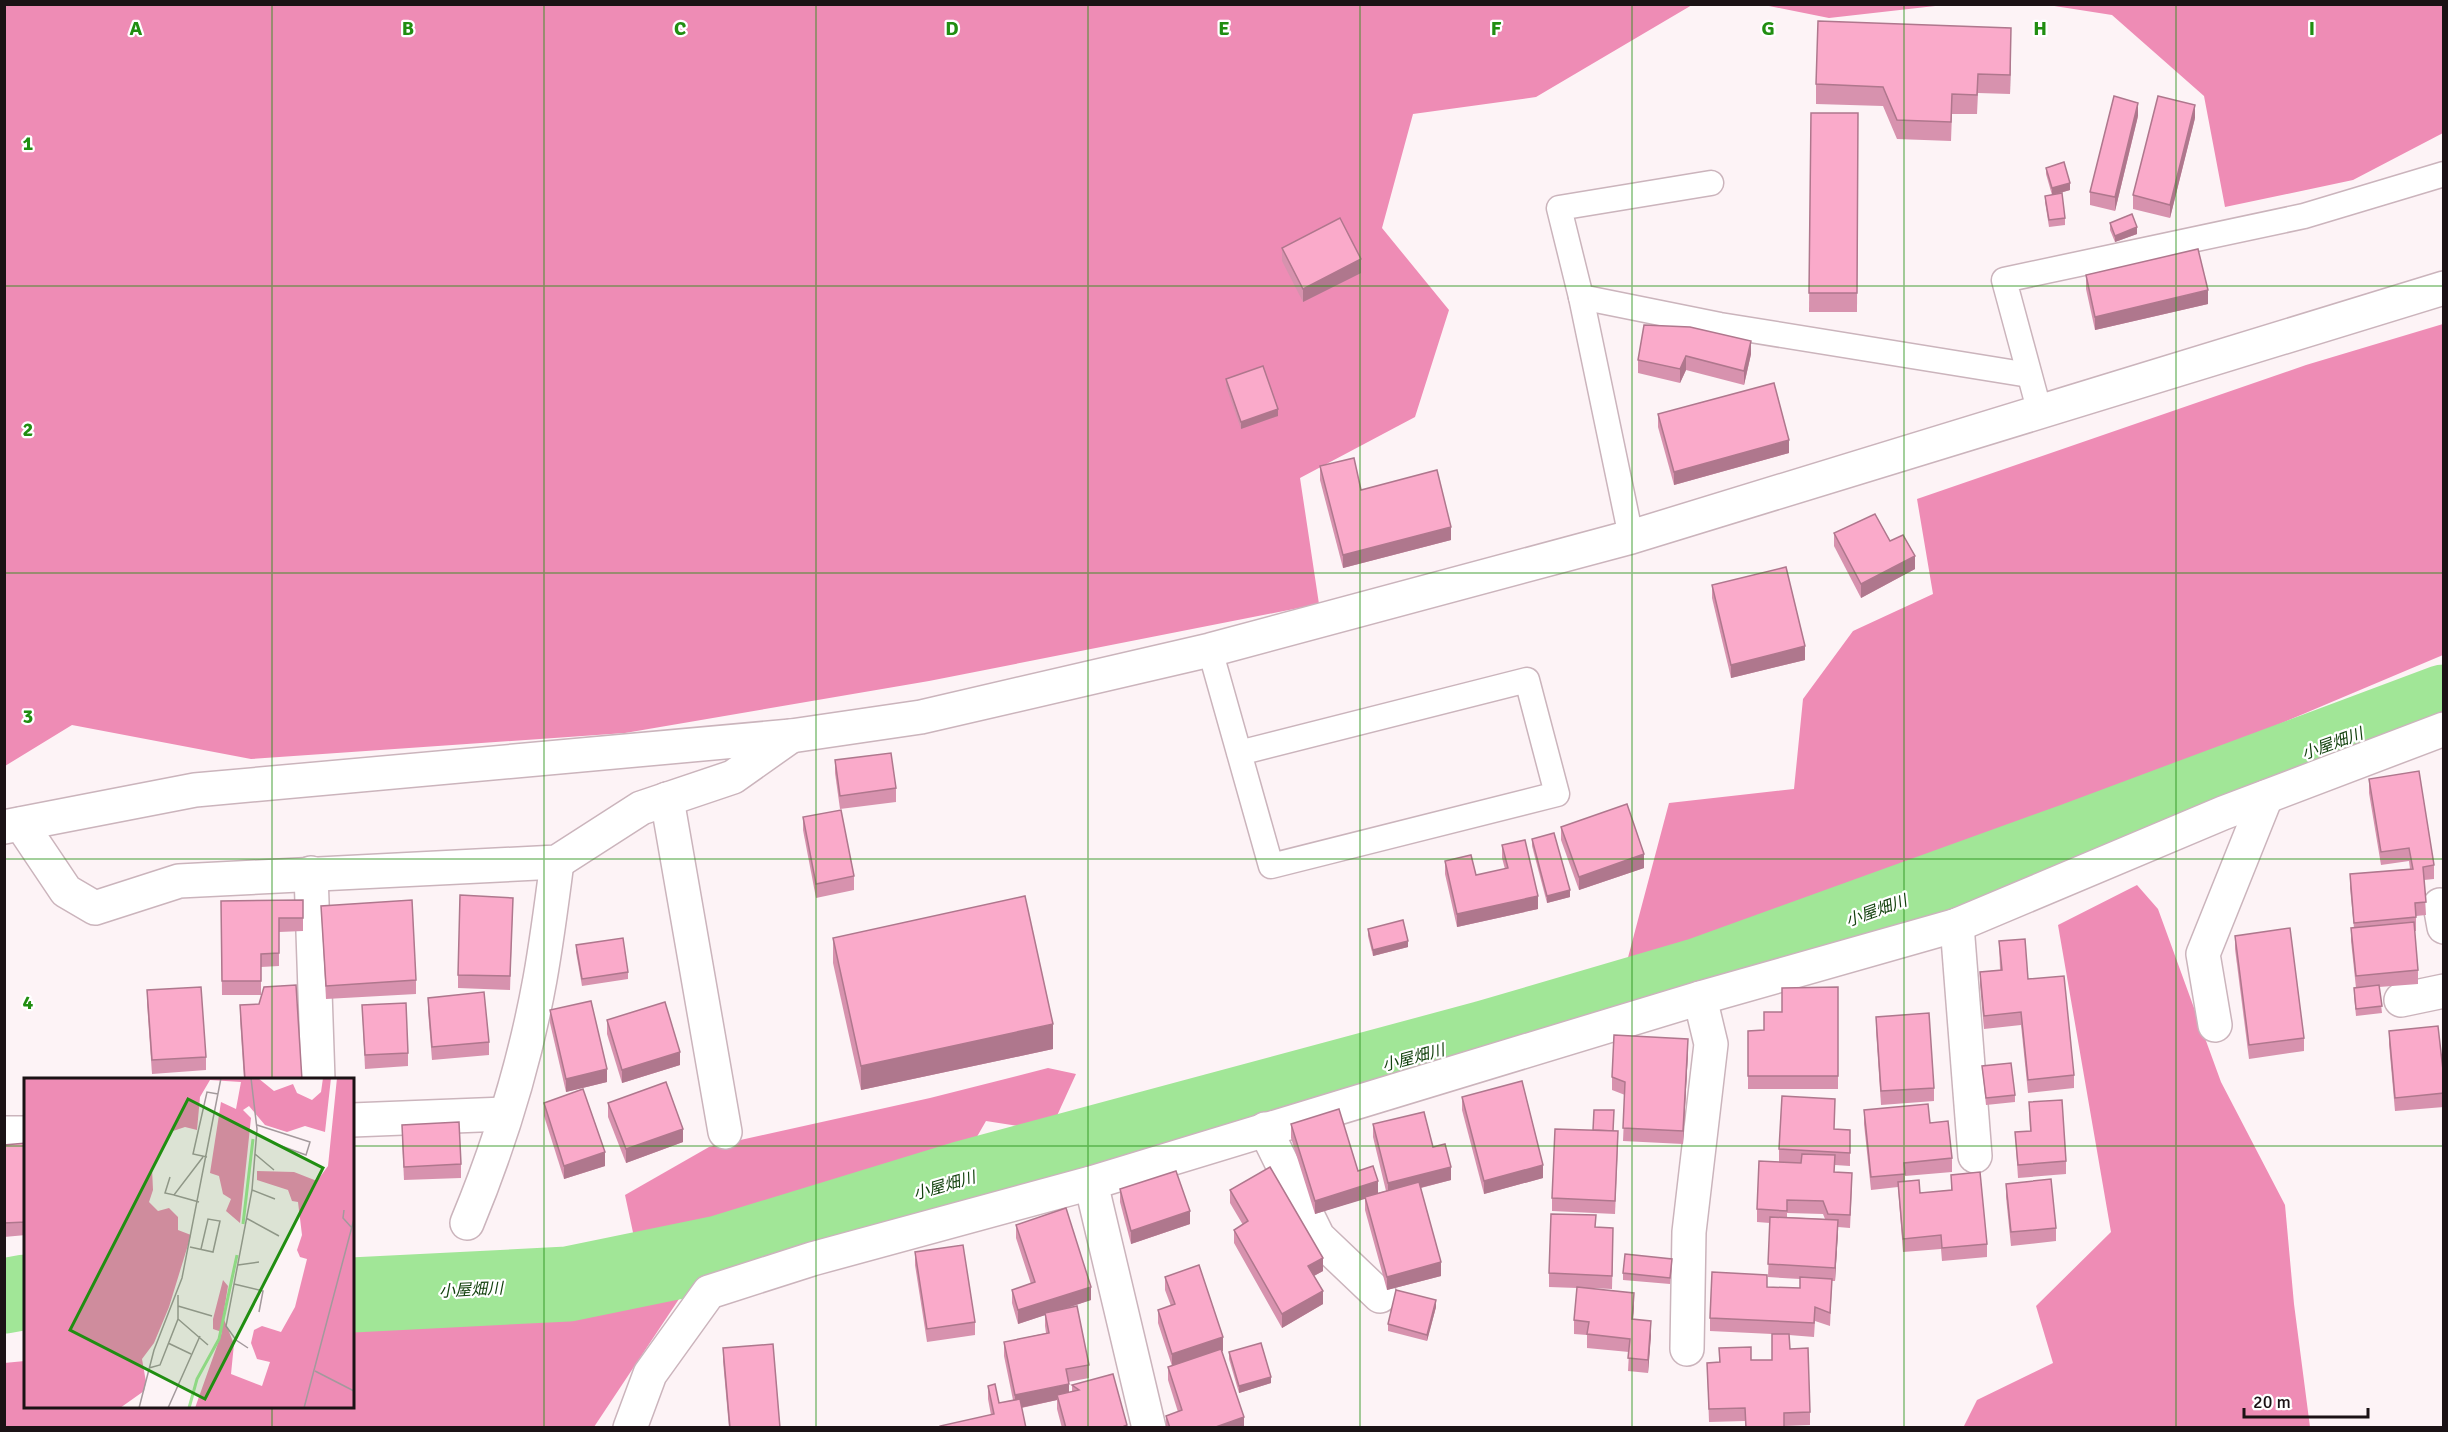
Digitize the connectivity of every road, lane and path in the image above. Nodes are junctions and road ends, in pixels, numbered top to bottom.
1 (2444, 174) edge
2 (1711, 183) dead end
3 (2444, 288) edge
4 (1581, 297) junction
5 (2029, 375) junction
6 (2040, 413) junction
7 (1631, 537) junction
8 (1210, 650) junction
9 (2444, 729) edge
10 (791, 736) junction
11 (1239, 753) junction
12 (2266, 797) junction
13 (667, 799) junction
14 (13, 825) edge
15 (557, 862) junction
16 (311, 873) junction
17 (1957, 925) junction
18 (2444, 991) edge
19 (1700, 998) junction
20 (2401, 1000) dead end
21 (2215, 1025) dead end
22 (318, 1078) edge
23 (505, 1114) junction
24 (354, 1120) edge
25 (1265, 1130) junction
26 (725, 1132) dead end
27 (4, 1133) edge
28 (24, 1133) edge
29 (1975, 1156) dead end
30 (1090, 1183) junction
31 (467, 1223) dead end
32 (1380, 1296) dead end
33 (1687, 1349) dead end
34 (630, 1428) edge
35 (1149, 1428) edge

1 - 5 lane
2 - 4 lane
3 - 6 street
4 - 5 lane
4 - 7 lane
5 - 6 lane
6 - 7 street
7 - 8 street
8 - 10 street
8 - 11 lane
9 - 12 street
10 - 13 street
10 - 14 street
11 - 11 lane
12 - 17 street
12 - 21 street
13 - 15 street
13 - 26 street
14 - 16 street
15 - 16 street
15 - 23 street
16 - 22 street
17 - 19 street
17 - 29 street
18 - 20 street
19 - 25 street
19 - 33 street
23 - 24 street
23 - 31 street
25 - 30 street
25 - 32 street
27 - 28 street
30 - 34 street
30 - 35 street

